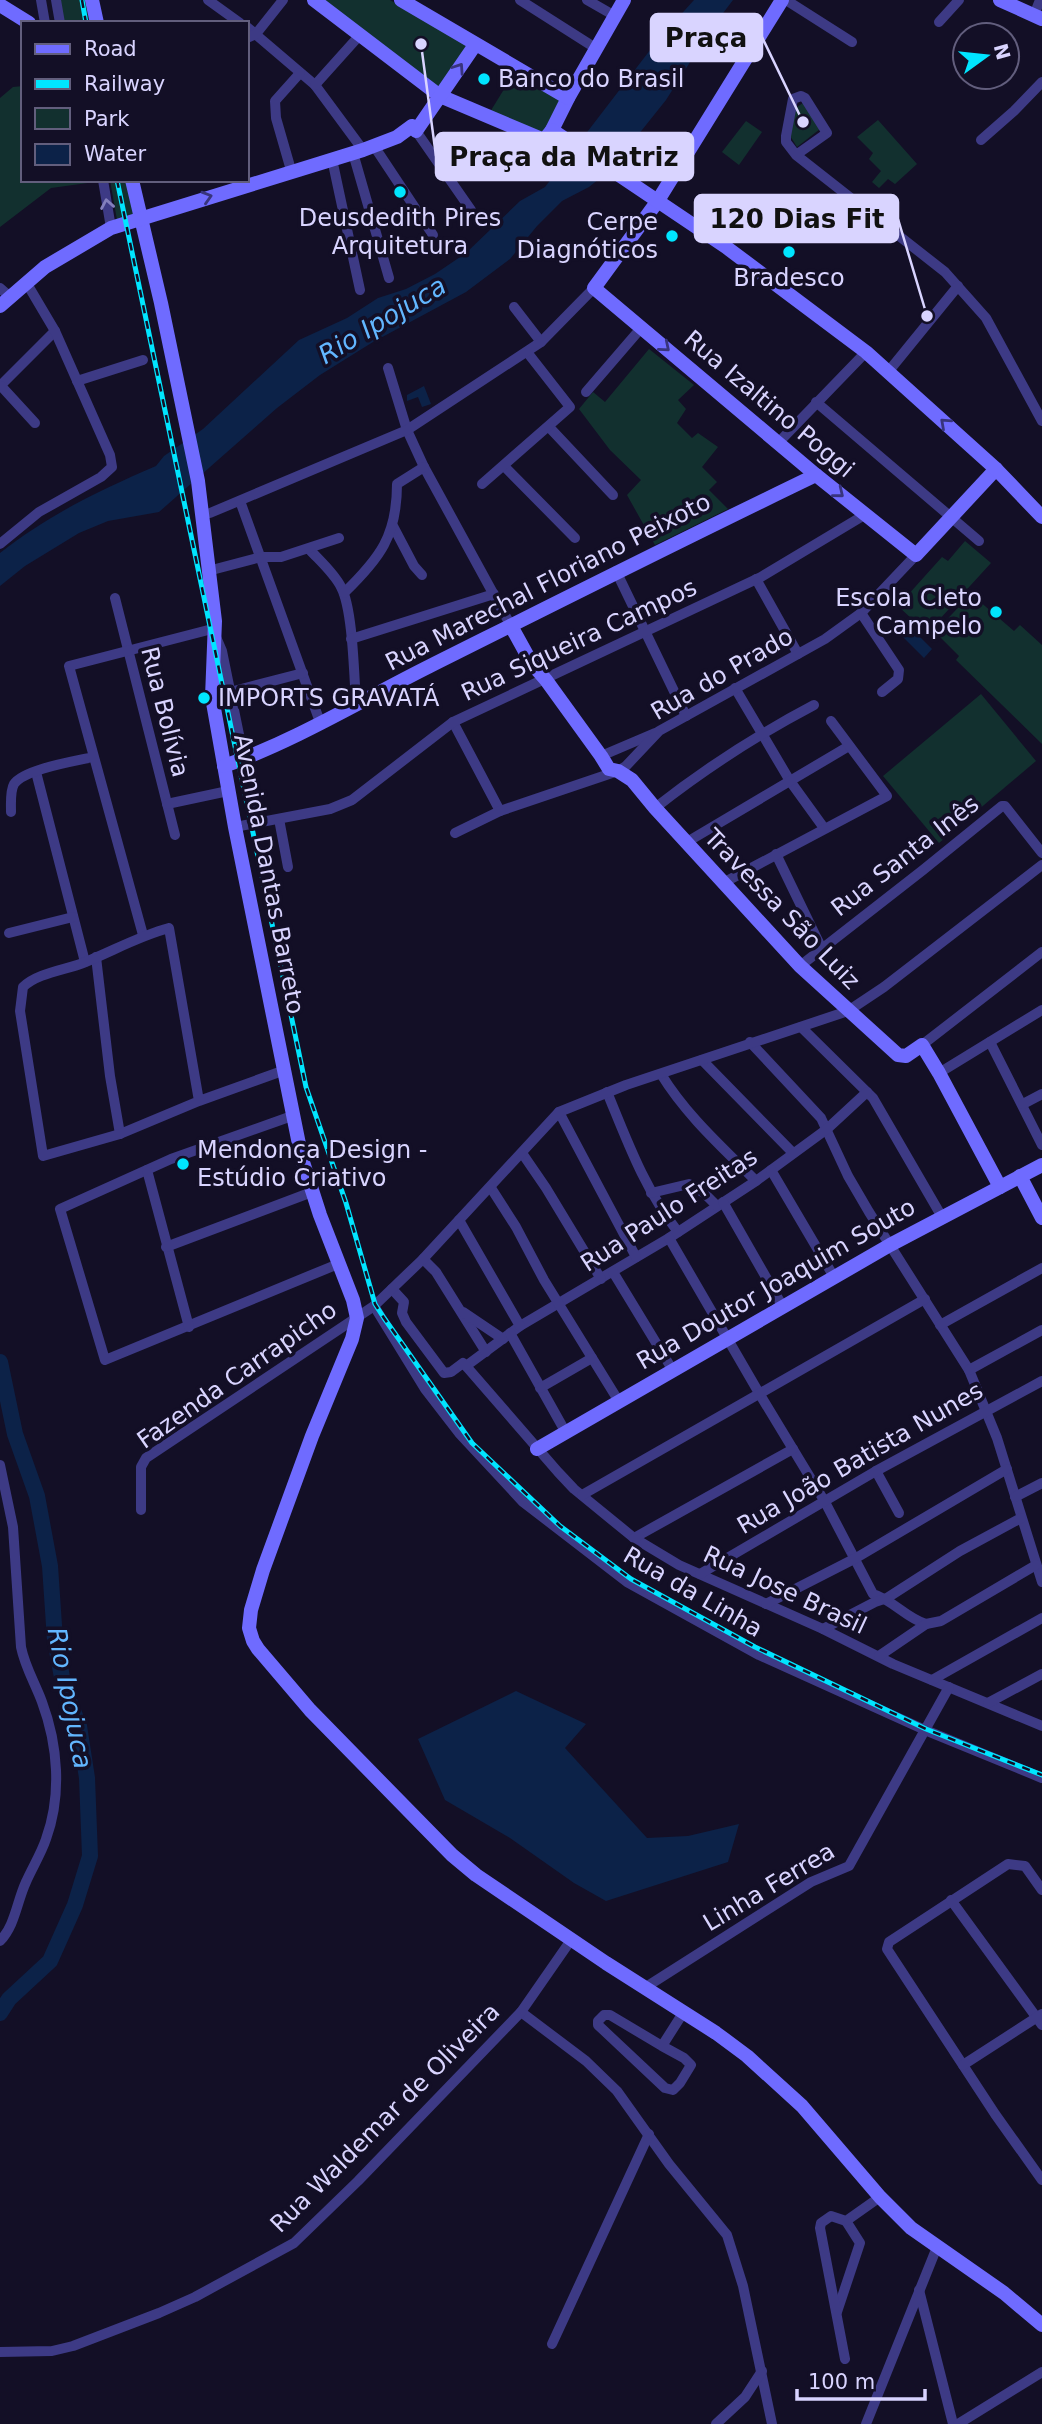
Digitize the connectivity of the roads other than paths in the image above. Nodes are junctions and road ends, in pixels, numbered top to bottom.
1 (41, 0) edge
2 (56, 0) edge
3 (92, 0) edge
4 (208, 0) edge
5 (283, 0) edge
6 (314, 0) edge
7 (401, 0) edge
8 (587, 0) edge
9 (624, 0) edge
10 (784, 0) edge
11 (959, 0) edge
12 (1000, 0) edge
13 (1040, 0) edge
14 (526, 2) edge
15 (0, 5) edge
16 (615, 16) junction
17 (1038, 17) edge
18 (26, 21) edge
19 (45, 21) edge
20 (60, 21) edge
21 (97, 21) edge
22 (237, 21) edge
23 (939, 22) dead end
24 (250, 33) edge
25 (359, 36) junction
26 (852, 42) dead end
27 (475, 45) junction
28 (597, 49) junction
29 (300, 73) junction
30 (1042, 82) edge
31 (314, 85) junction
32 (440, 96) junction
33 (568, 98) junction
34 (416, 131) junction
35 (557, 133) junction
36 (981, 140) dead end
37 (363, 149) junction
38 (796, 155) junction
39 (332, 159) junction
40 (291, 170) junction
41 (103, 182) edge
42 (133, 182) edge
43 (657, 201) junction
44 (471, 210) dead end
45 (142, 217) junction
46 (111, 228) junction
47 (433, 235) dead end
48 (388, 278) dead end
49 (26, 282) junction
50 (958, 286) junction
51 (594, 288) junction
52 (360, 290) dead end
53 (3, 297) edge
54 (513, 307) dead end
55 (642, 327) junction
56 (55, 331) junction
57 (541, 342) junction
58 (527, 352) junction
59 (866, 352) junction
60 (143, 360) dead end
61 (388, 368) dead end
62 (888, 372) junction
63 (77, 381) junction
64 (0, 386) edge
65 (586, 392) dead end
66 (816, 402) junction
67 (1042, 421) edge
68 (35, 423) dead end
69 (549, 427) junction
70 (408, 430) junction
71 (779, 442) junction
72 (504, 466) junction
73 (424, 467) junction
74 (996, 469) junction
75 (816, 475) junction
76 (482, 484) dead end
77 (613, 495) dead end
78 (240, 501) junction
79 (210, 513) dead end
80 (866, 514) junction
81 (951, 516) junction
82 (1042, 517) edge
83 (393, 526) junction
84 (339, 538) dead end
85 (575, 538) dead end
86 (979, 541) dead end
87 (0, 544) edge
88 (309, 548) junction
89 (916, 555) junction
90 (261, 557) junction
91 (208, 571) junction
92 (616, 571) junction
93 (422, 575) dead end
94 (756, 579) junction
95 (344, 593) junction
96 (494, 594) junction
97 (115, 598) dead end
98 (861, 613) junction
99 (511, 626) junction
100 (216, 632) junction
101 (645, 632) junction
102 (351, 639) junction
103 (128, 651) junction
104 (798, 654) junction
105 (303, 673) junction
106 (545, 680) junction
107 (735, 688) junction
108 (230, 692) junction
109 (882, 692) dead end
110 (356, 703) junction
111 (814, 705) dead end
112 (686, 716) junction
113 (831, 721) dead end
114 (320, 722) junction
115 (453, 722) junction
116 (659, 731) junction
117 (761, 733) junction
118 (849, 746) junction
119 (622, 748) junction
120 (601, 756) junction
121 (93, 757) junction
122 (244, 759) junction
123 (224, 766) junction
124 (622, 768) junction
125 (36, 772) junction
126 (790, 781) junction
127 (228, 790) junction
128 (167, 804) junction
129 (655, 808) junction
130 (500, 811) junction
131 (11, 812) dead end
132 (279, 819) junction
133 (257, 823) junction
134 (235, 827) junction
135 (824, 828) junction
136 (456, 833) dead end
137 (175, 835) dead end
138 (687, 842) junction
139 (1042, 853) edge
140 (776, 854) junction
141 (1042, 864) edge
142 (288, 867) dead end
143 (723, 883) junction
144 (74, 917) junction
145 (9, 933) dead end
146 (143, 934) junction
147 (821, 947) junction
148 (1042, 952) edge
149 (96, 957) junction
150 (85, 962) junction
151 (800, 966) junction
152 (1042, 1010) edge
153 (848, 1011) junction
154 (801, 1027) junction
155 (750, 1042) junction
156 (990, 1042) junction
157 (922, 1045) junction
158 (702, 1060) junction
159 (285, 1070) junction
160 (939, 1073) junction
161 (661, 1074) junction
162 (607, 1092) junction
163 (867, 1092) junction
164 (1042, 1094) edge
165 (198, 1101) junction
166 (1023, 1104) junction
167 (559, 1112) junction
168 (292, 1116) junction
169 (827, 1129) junction
170 (120, 1134) junction
171 (1042, 1145) edge
172 (522, 1153) junction
173 (793, 1153) junction
174 (1042, 1165) edge
175 (147, 1170) junction
176 (771, 1170) junction
177 (1020, 1176) junction
178 (756, 1181) junction
179 (1000, 1187) junction
180 (491, 1188) junction
181 (312, 1192) junction
182 (651, 1193) junction
183 (720, 1204) junction
184 (942, 1217) junction
185 (1042, 1218) edge
186 (459, 1220) junction
187 (673, 1235) junction
188 (890, 1245) junction
189 (166, 1247) junction
190 (636, 1256) junction
191 (424, 1259) junction
192 (338, 1264) junction
193 (1042, 1268) edge
194 (613, 1272) junction
195 (834, 1277) junction
196 (601, 1279) junction
197 (392, 1289) junction
198 (925, 1299) junction
199 (561, 1304) junction
200 (374, 1306) junction
201 (783, 1307) junction
202 (460, 1310) junction
203 (357, 1318) junction
204 (940, 1325) junction
205 (520, 1326) junction
206 (189, 1327) junction
207 (1042, 1330) edge
208 (506, 1336) junction
209 (729, 1339) junction
210 (486, 1352) junction
211 (592, 1358) junction
212 (466, 1366) junction
213 (672, 1369) junction
214 (969, 1370) junction
215 (1042, 1381) edge
216 (540, 1388) junction
217 (759, 1393) junction
218 (618, 1401) junction
219 (987, 1410) junction
220 (565, 1431) junction
221 (537, 1449) junction
222 (793, 1449) junction
223 (0, 1465) edge
224 (1007, 1469) junction
225 (876, 1471) junction
226 (1042, 1483) edge
227 (582, 1495) junction
228 (1016, 1497) junction
229 (825, 1502) junction
230 (141, 1510) dead end
231 (899, 1513) dead end
232 (1021, 1518) junction
233 (634, 1538) junction
234 (856, 1558) junction
235 (1036, 1565) junction
236 (700, 1574) junction
237 (1042, 1583) edge
238 (887, 1598) junction
239 (766, 1604) junction
240 (1042, 1618) edge
241 (926, 1624) junction
242 (823, 1629) junction
243 (879, 1656) junction
244 (1042, 1674) edge
245 (932, 1680) junction
246 (949, 1687) junction
247 (988, 1703) junction
248 (1042, 1726) edge
249 (925, 1730) junction
250 (1042, 1778) edge
251 (1042, 1890) edge
252 (951, 1900) junction
253 (572, 1940) junction
254 (0, 1941) edge
255 (646, 1987) junction
256 (521, 2012) junction
257 (683, 2013) junction
258 (1040, 2019) edge
259 (662, 2046) junction
260 (963, 2065) junction
261 (649, 2134) junction
262 (1042, 2180) edge
263 (880, 2197) junction
264 (846, 2221) junction
265 (937, 2247) junction
266 (918, 2290) junction
267 (837, 2312) junction
268 (1042, 2325) edge
269 (552, 2344) dead end
270 (0, 2352) edge
271 (845, 2359) dead end
272 (762, 2371) junction
273 (1042, 2372) edge
274 (716, 2424) edge
275 (772, 2424) edge
276 (866, 2424) edge
277 (955, 2424) edge

1 - 19 street
2 - 20 street
3 - 21 main road
4 - 22 street
5 - 24 street
6 - 25 main road
7 - 27 main road
8 - 16 street
9 - 16 main road
10 - 26 street
10 - 43 main road
11 - 23 street
12 - 17 main road
13 - 17 street
14 - 28 street
15 - 18 main road
16 - 28 main road
24 - 29 street
25 - 31 street
25 - 32 main road
32 -> 27 main road
27 - 33 main road
28 - 33 main road
29 - 31 street
29 - 40 street
30 - 36 street
31 - 37 street
32 - 34 main road
32 - 35 main road
33 - 35 main road
34 - 37 main road
34 - 44 street
35 - 43 main road
37 - 39 main road
37 - 47 street
37 - 48 street
38 - 38 street
38 - 50 street
39 - 40 main road
39 - 52 street
45 -> 40 main road
46 -> 41 street
42 - 45 main road, Avenida Dantas Barreto
43 - 51 main road
43 - 59 main road
45 - 46 main road
45 - 91 main road, Avenida Dantas Barreto
46 - 49 main road
49 - 53 main road
49 - 56 street
50 - 62 street
50 - 67 street
51 - 55 main road, Rua Izaltino Poggi
51 - 57 street
54 - 57 street
55 - 65 street
55 -> 71 main road, Rua Izaltino Poggi
56 - 63 street
56 - 64 street
57 - 58 street
58 - 69 street
58 - 70 street
59 - 62 main road
59 - 66 street
60 - 63 street
61 - 70 street
74 -> 62 main road
63 - 87 street
64 - 68 street
66 - 71 street
66 - 81 street
69 - 72 street
69 - 77 street
70 - 73 street
70 - 78 street
71 - 75 main road, Rua Izaltino Poggi
72 - 76 street
72 - 85 street
73 - 83 street
73 - 96 street
74 - 81 main road
74 - 82 main road
75 -> 80 main road, Rua Izaltino Poggi
75 - 92 main road, Rua Marechal Floriano Peixoto
78 - 79 street
78 - 90 street
80 - 89 main road, Rua Izaltino Poggi
80 - 94 street, Rua Siqueira Campos
81 - 86 street
81 - 89 main road
83 - 93 street
83 - 95 street
84 - 88 street
88 - 90 street
88 - 95 street
89 - 98 street, Rua do Prado
90 - 91 street
90 - 105 street
91 - 100 main road, Avenida Dantas Barreto
92 - 99 main road, Rua Marechal Floriano Peixoto
92 - 101 street
94 - 101 street, Rua Siqueira Campos
94 - 104 street
95 - 102 street
96 - 99 street
96 - 102 street
97 - 103 street, Rua Bolívia
98 - 104 street, Rua do Prado
98 - 109 street
99 - 106 main road, Travessa São Luiz
99 - 110 main road, Rua Marechal Floriano Peixoto
100 - 103 street
100 - 108 street
100 - 123 main road, Avenida Dantas Barreto
101 - 106 street, Rua Siqueira Campos
101 - 112 street
102 - 110 street
103 - 121 street
103 - 128 street, Rua Bolívia
104 - 107 street, Rua do Prado
105 - 108 street
105 - 114 street
106 - 115 street, Rua Siqueira Campos
106 - 120 main road, Travessa São Luiz
107 - 112 street, Rua do Prado
107 - 117 street
108 - 122 street
110 - 114 main road, Rua Marechal Floriano Peixoto
111 - 117 street
112 - 116 street, Rua do Prado
113 - 118 street
114 - 122 main road, Rua Marechal Floriano Peixoto
115 - 130 street
115 - 132 street, Rua Siqueira Campos
116 - 119 street
116 - 124 street, Rua do Prado
117 - 126 street
117 - 129 street
118 - 126 street
118 - 135 street
119 - 120 street
119 - 124 street
120 - 124 main road, Travessa São Luiz
121 - 125 street
121 - 146 street
122 - 123 main road, Rua Marechal Floriano Peixoto
122 - 133 street
123 - 127 main road, Avenida Dantas Barreto
124 - 129 main road, Travessa São Luiz
124 - 130 street, Rua do Prado
125 - 131 street
125 - 144 street
126 - 135 street
126 - 138 street
127 - 128 street
127 - 134 main road, Avenida Dantas Barreto
128 - 137 street, Rua Bolívia
129 - 138 main road, Travessa São Luiz
130 - 136 street, Rua do Prado
132 - 133 street, Rua Siqueira Campos
132 - 142 street
133 - 134 street, Rua Siqueira Campos
134 - 159 main road, Avenida Dantas Barreto
135 - 140 street
138 - 143 main road, Travessa São Luiz
139 - 147 street, Rua Santa Inês
140 - 143 street
140 - 147 street
141 - 153 street
143 - 151 main road, Travessa São Luiz
144 - 145 street
144 - 150 street
146 - 149 street
146 - 165 street
147 - 151 street, Rua Santa Inês
148 - 157 street
149 - 150 street
149 - 170 street
150 - 170 street
151 - 153 main road, Travessa São Luiz
152 - 156 street
153 - 154 street
153 - 157 main road, Travessa São Luiz
154 - 155 street
154 - 163 street
155 - 158 street
155 - 169 street
156 - 160 street
156 - 166 street
157 - 160 main road
158 - 161 street
158 - 173 street
159 - 165 street
159 - 168 main road, Avenida Dantas Barreto
160 - 179 main road
161 - 162 street
161 - 178 street
162 - 167 street
162 - 182 street
163 - 169 street, Rua Paulo Freitas
163 - 184 street
164 - 166 street
165 - 170 street
166 - 171 street
167 - 172 street
167 - 190 street
168 - 175 street
168 - 181 main road, Avenida Dantas Barreto
169 - 173 street, Rua Paulo Freitas
169 - 188 street
172 - 180 street
172 - 196 street
173 - 176 street, Rua Paulo Freitas
174 - 177 main road, Rua Doutor Joaquim Souto
175 - 189 street
175 - 206 street
176 - 178 street, Rua Paulo Freitas
176 - 195 street
177 - 179 main road, Rua Doutor Joaquim Souto
177 - 185 main road
178 - 183 street, Rua Paulo Freitas
179 - 184 main road, Rua Doutor Joaquim Souto
180 - 186 street
180 - 199 street
181 - 189 street
181 - 192 main road, Avenida Dantas Barreto
182 - 183 street
182 - 187 street
183 - 187 street, Rua Paulo Freitas
183 - 201 street
184 - 188 main road, Rua Doutor Joaquim Souto
186 - 191 street
186 - 205 street
187 - 190 street, Rua Paulo Freitas
187 - 209 street
188 - 195 main road, Rua Doutor Joaquim Souto
188 - 198 street
189 - 206 street
190 - 194 street, Rua Paulo Freitas
191 - 197 street
191 - 202 street
192 - 203 main road, Avenida Dantas Barreto
192 - 206 street
193 - 204 street
194 - 196 street, Rua Paulo Freitas
194 - 213 street
195 - 201 main road, Rua Doutor Joaquim Souto
196 - 199 street, Rua Paulo Freitas
197 - 200 street
197 - 212 street
198 - 204 street
198 - 217 street
199 - 205 street, Rua Paulo Freitas
199 - 211 street
200 - 203 street
200 - 249 street, Rua da Linha
201 - 209 main road, Rua Doutor Joaquim Souto
202 - 208 street
202 - 210 street
203 - 230 street, Fazenda Carrapicho
203 - 253 main road
204 - 214 street
205 - 208 street, Rua Paulo Freitas
207 - 214 street
208 - 210 street, Rua Paulo Freitas
208 - 216 street
209 - 213 main road, Rua Doutor Joaquim Souto
209 - 217 street
210 - 212 street, Rua Paulo Freitas
211 - 216 street
211 - 218 street
212 - 221 street, Rua Jose Brasil
213 - 218 main road, Rua Doutor Joaquim Souto
214 - 219 street
215 - 219 street, Rua João Batista Nunes
216 - 220 street
217 - 222 street
217 - 227 street
218 - 220 main road, Rua Doutor Joaquim Souto
219 - 224 street
219 - 225 street, Rua João Batista Nunes
220 - 221 main road, Rua Doutor Joaquim Souto
221 - 227 street, Rua Jose Brasil
222 - 229 street
222 - 233 street
223 - 254 street
224 - 228 street
224 - 234 street
225 - 229 street, Rua João Batista Nunes
225 - 231 street
226 - 228 street
227 - 233 street, Rua Jose Brasil
228 - 232 street
229 - 234 street
229 - 236 street, Rua João Batista Nunes
232 - 235 street
232 - 238 street
233 - 236 street, Rua Jose Brasil
234 - 238 street
234 - 239 street
235 - 237 street
235 - 241 street
236 - 239 street, Rua Jose Brasil
238 - 241 street
238 - 242 street
239 - 242 street, Rua Jose Brasil
240 - 245 street
241 - 243 street
242 - 243 street, Rua Jose Brasil
243 - 245 street, Rua Jose Brasil
244 - 247 street
245 - 246 street, Rua Jose Brasil
246 - 247 street, Rua Jose Brasil
246 - 249 street, Linha Ferrea
247 - 248 street, Rua Jose Brasil
249 - 250 street, Rua da Linha
249 - 255 street, Linha Ferrea
251 - 252 street
252 - 258 street
252 - 260 street
253 - 255 main road
253 - 256 street, Rua Waldemar de Oliveira
255 - 257 main road
256 - 261 street
256 - 270 street, Rua Waldemar de Oliveira
257 - 259 street
257 - 263 main road
258 - 260 street
259 - 259 street
260 - 262 street
261 - 269 street
261 - 272 street
263 - 264 street
263 - 265 main road
264 - 267 street
264 - 267 street
265 - 266 street
265 - 268 main road
266 - 276 street
266 - 277 street
267 - 271 street
272 - 274 street
272 - 275 street
273 - 277 street

